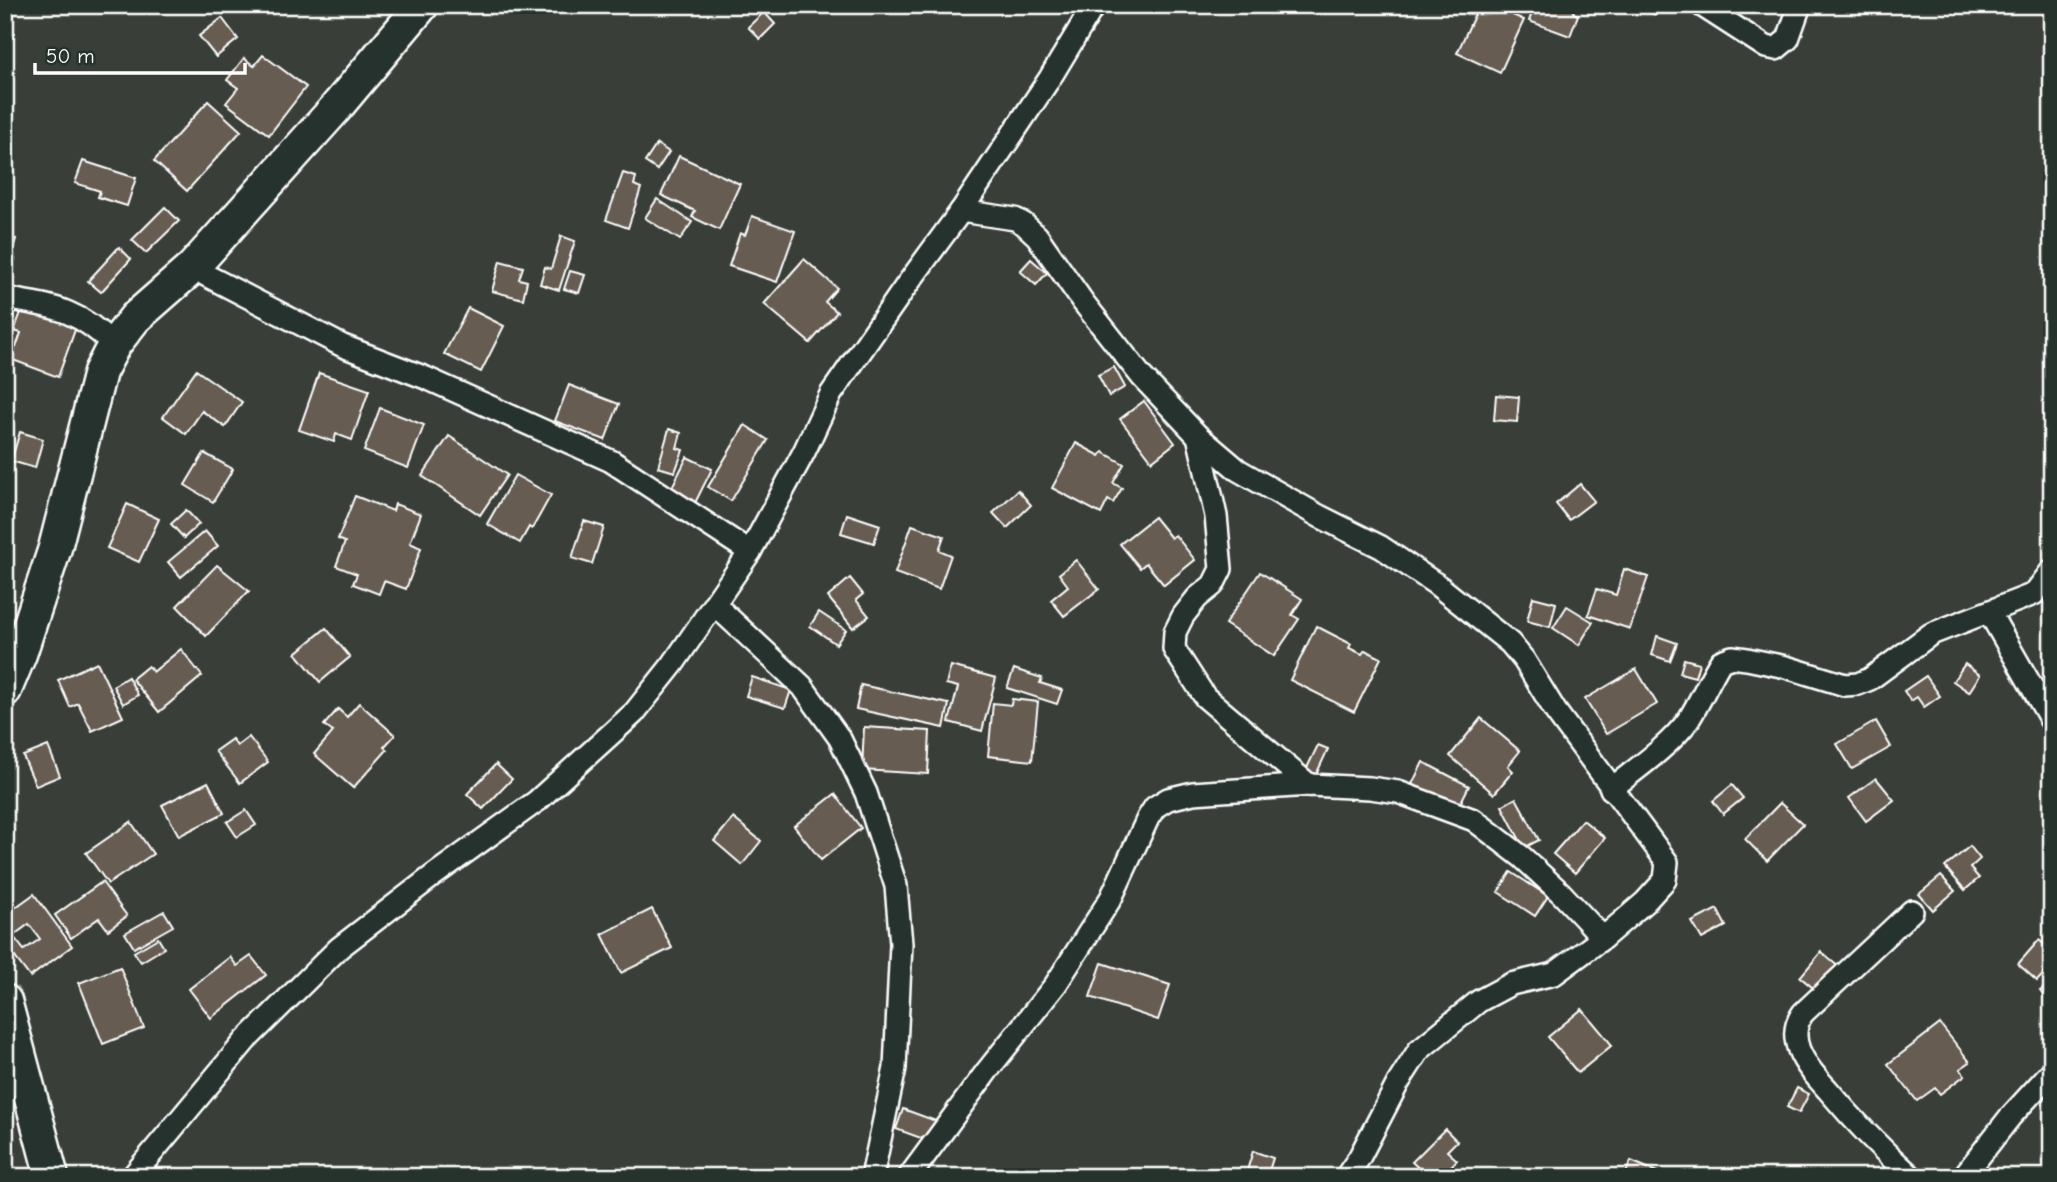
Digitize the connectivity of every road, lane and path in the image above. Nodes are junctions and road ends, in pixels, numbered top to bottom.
1 (422, 5) edge
2 (1094, 5) edge
3 (1701, 5) edge
4 (1800, 5) edge
5 (961, 211) junction
6 (192, 268) junction
7 (5, 298) edge
8 (114, 345) junction
9 (1198, 436) junction
10 (750, 552) junction
11 (2052, 570) edge
12 (714, 604) junction
13 (1989, 612) junction
14 (5, 690) edge
15 (2052, 722) edge
16 (1309, 785) junction
17 (1611, 789) junction
18 (1912, 911) dead end
19 (1603, 938) junction
20 (5, 1001) edge
21 (2052, 1071) edge
22 (52, 1177) edge
23 (132, 1177) edge
24 (872, 1177) edge
25 (909, 1177) edge
26 (1346, 1177) edge
27 (1912, 1177) edge
28 (1963, 1177) edge

1 - 6 street
2 - 5 street
3 - 4 street
5 - 9 street
5 - 10 street
6 - 8 street
6 - 10 street
7 - 8 street
8 - 14 street
9 - 16 street
9 - 17 street
10 - 12 street
11 - 13 street
12 - 23 street
12 - 24 street
13 - 15 street
13 - 17 street
16 - 19 street
16 - 25 street
17 - 19 street
18 - 27 street
19 - 26 street
20 - 22 street
21 - 28 street

